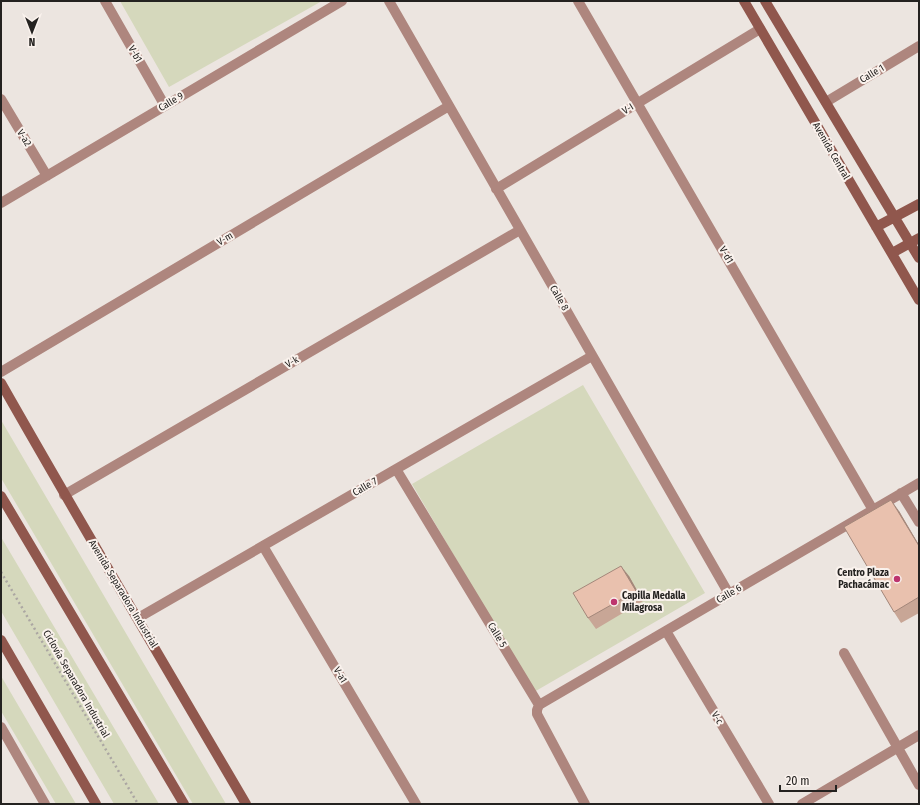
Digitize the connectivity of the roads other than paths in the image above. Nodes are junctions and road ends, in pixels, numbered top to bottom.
1 (105, 1) edge
2 (342, 1) edge
3 (389, 1) edge
4 (578, 1) edge
5 (744, 1) edge
6 (765, 1) edge
7 (760, 29) junction
8 (919, 46) edge
9 (1, 99) edge
10 (826, 102) junction
11 (638, 104) junction
12 (165, 106) junction
13 (449, 106) junction
14 (47, 176) junction
15 (496, 189) junction
16 (1, 203) edge
17 (919, 204) edge
18 (894, 218) junction
19 (876, 228) junction
20 (520, 230) junction
21 (914, 240) edge
22 (892, 253) junction
23 (919, 258) edge
24 (919, 300) edge
25 (592, 356) junction
26 (1, 372) edge
27 (1, 383) edge
28 (396, 469) junction
29 (919, 483) edge
30 (901, 493) junction
31 (64, 494) junction
32 (1, 496) edge
33 (873, 510) junction
34 (919, 522) edge
35 (263, 546) junction
36 (729, 594) junction
37 (138, 618) junction
38 (666, 631) junction
39 (1, 640) edge
40 (844, 654) dead end
41 (539, 705) junction
42 (1, 727) edge
43 (919, 735) edge
44 (5, 743) edge
45 (898, 748) junction
46 (919, 785) edge
47 (45, 804) edge
48 (96, 804) edge
49 (184, 804) edge
50 (246, 804) edge
51 (416, 804) edge
52 (585, 804) edge
53 (769, 804) edge
54 (802, 804) edge

1 - 12 street, V-b1
2 - 12 street, Calle 9
3 - 13 street, Calle 8
4 - 11 street, V-d1
5 - 7 street, Avenida Central
6 - 10 street, Avenida Central
7 - 11 street, V-I
7 - 19 street, Avenida Central
8 - 10 street, Calle 1
9 - 14 street, V-a2
10 - 18 street, Avenida Central
11 - 15 street, V-I
11 - 33 street, V-d1
12 - 14 street, Calle 9
13 - 15 street, Calle 8
13 - 26 street, V-m
14 - 16 street, Calle 9
15 - 20 street, Calle 8
17 - 18 street
18 - 19 street
18 - 21 street, Avenida Central
19 - 22 street, Avenida Central
20 - 25 street, Calle 8
20 - 31 street, V-k
21 - 22 street
21 - 23 street, Avenida Central
22 - 24 street, Avenida Central
25 - 28 street, Calle 7
25 - 36 street, Calle 8
27 - 31 street, Avenida Separadora Industrial
28 - 35 street, Calle 7
28 - 41 street, Calle 5
29 - 30 street, Calle 6
30 - 33 street, Calle 6
30 - 34 street
31 - 37 street, Avenida Separadora Industrial
32 - 49 street
33 - 36 street, Calle 6
35 - 37 street, Calle 7
35 - 51 street, V-a1
36 - 38 street, Calle 6
37 - 50 street, Avenida Separadora Industrial
38 - 41 street, Calle 6
38 - 53 street, V-c
39 - 48 street
40 - 45 street
41 - 52 street, Calle 5
42 - 44 street
43 - 45 street
44 - 47 street
45 - 46 street
45 - 54 street

